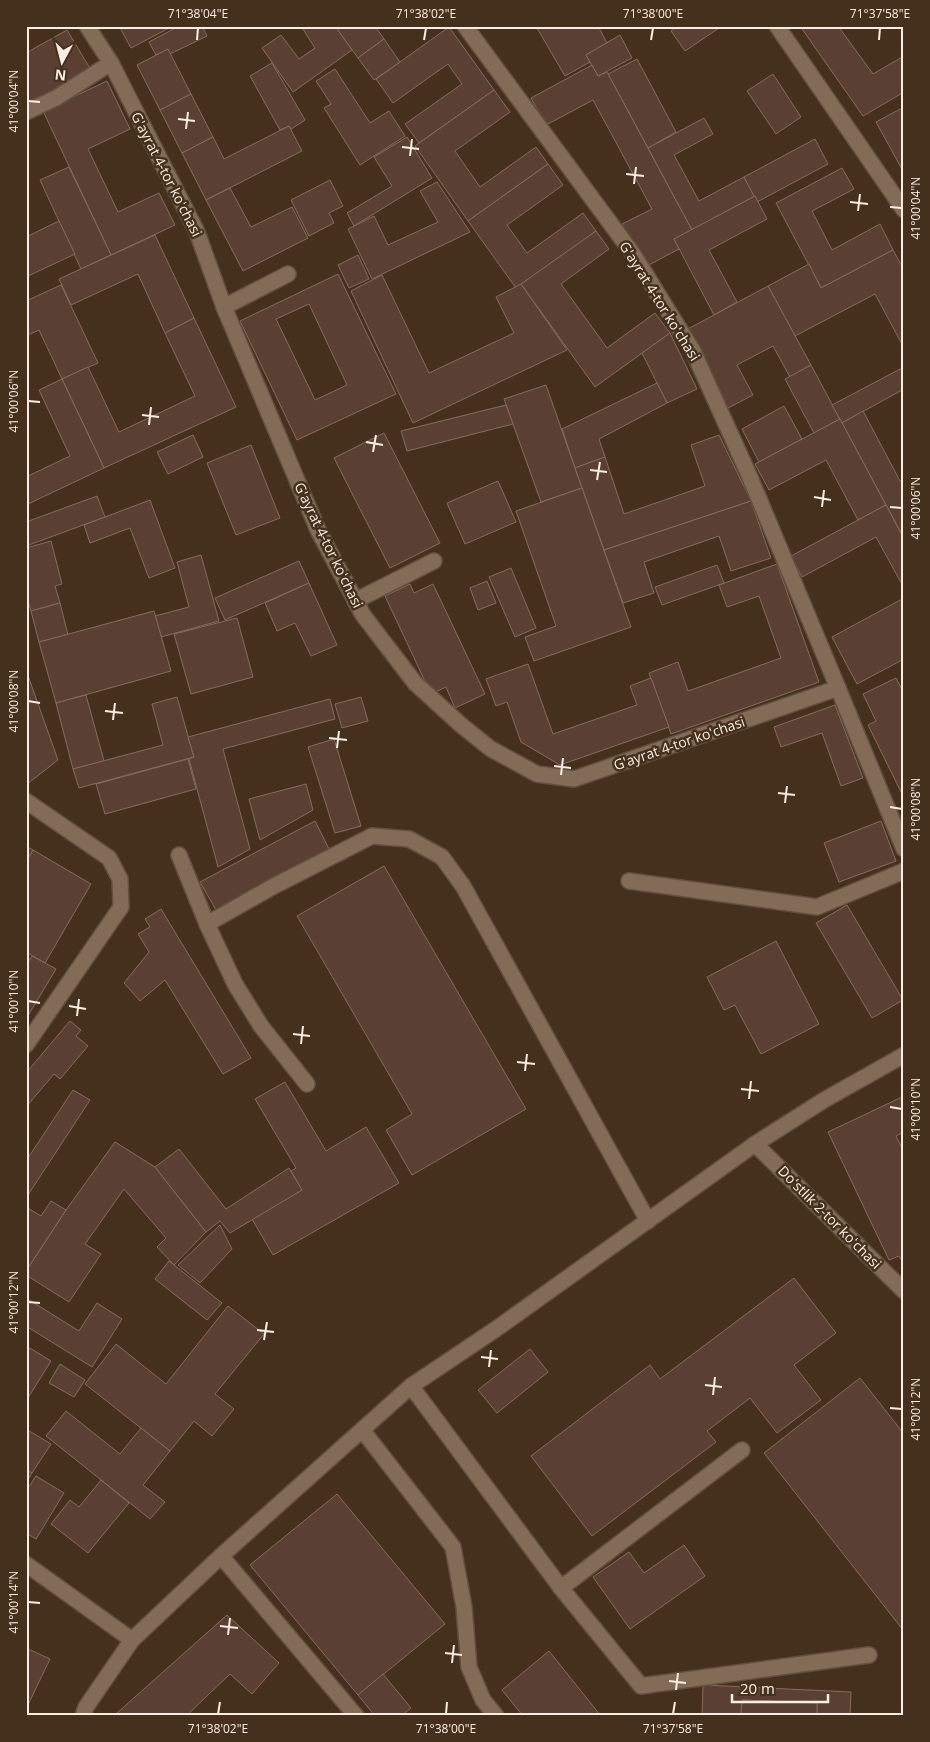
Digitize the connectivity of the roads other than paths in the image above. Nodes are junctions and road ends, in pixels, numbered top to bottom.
1 (87, 26) edge
2 (465, 26) edge
3 (777, 26) edge
4 (111, 63) junction
5 (26, 112) edge
6 (904, 210) edge
7 (288, 274) dead end
8 (224, 307) junction
9 (434, 561) dead end
10 (355, 601) junction
11 (838, 688) junction
12 (26, 801) edge
13 (904, 848) edge
14 (179, 855) dead end
15 (904, 871) edge
16 (628, 881) dead end
17 (207, 924) junction
18 (26, 1045) edge
19 (904, 1055) edge
20 (307, 1084) dead end
21 (755, 1144) junction
22 (648, 1222) junction
23 (904, 1291) edge
24 (411, 1386) junction
25 (362, 1431) junction
26 (742, 1450) dead end
27 (220, 1556) junction
28 (26, 1564) edge
29 (560, 1588) junction
30 (132, 1640) junction
31 (869, 1655) dead end
32 (83, 1716) edge
33 (356, 1716) edge
34 (496, 1716) edge

1 - 4 street, G'ayrat 4-tor koʻchasi
2 - 11 street, G'ayrat 4-tor koʻchasi
3 - 6 street
4 - 5 street
4 - 8 street, G'ayrat 4-tor koʻchasi
7 - 8 street
8 - 10 street, G'ayrat 4-tor koʻchasi
9 - 10 street
10 - 11 street, G'ayrat 4-tor koʻchasi
11 - 13 street, G'ayrat 4-tor koʻchasi
12 - 18 street
14 - 17 street
15 - 16 street
17 - 20 street
17 - 22 street
19 - 21 street
21 - 22 street
21 - 23 street, Doʻstlik 2-tor koʻchasi
22 - 24 street
24 - 25 street
24 - 29 street
25 - 27 street
25 - 34 street
26 - 29 street
27 - 30 street
27 - 33 street
28 - 30 street
29 - 31 street
30 - 32 street

